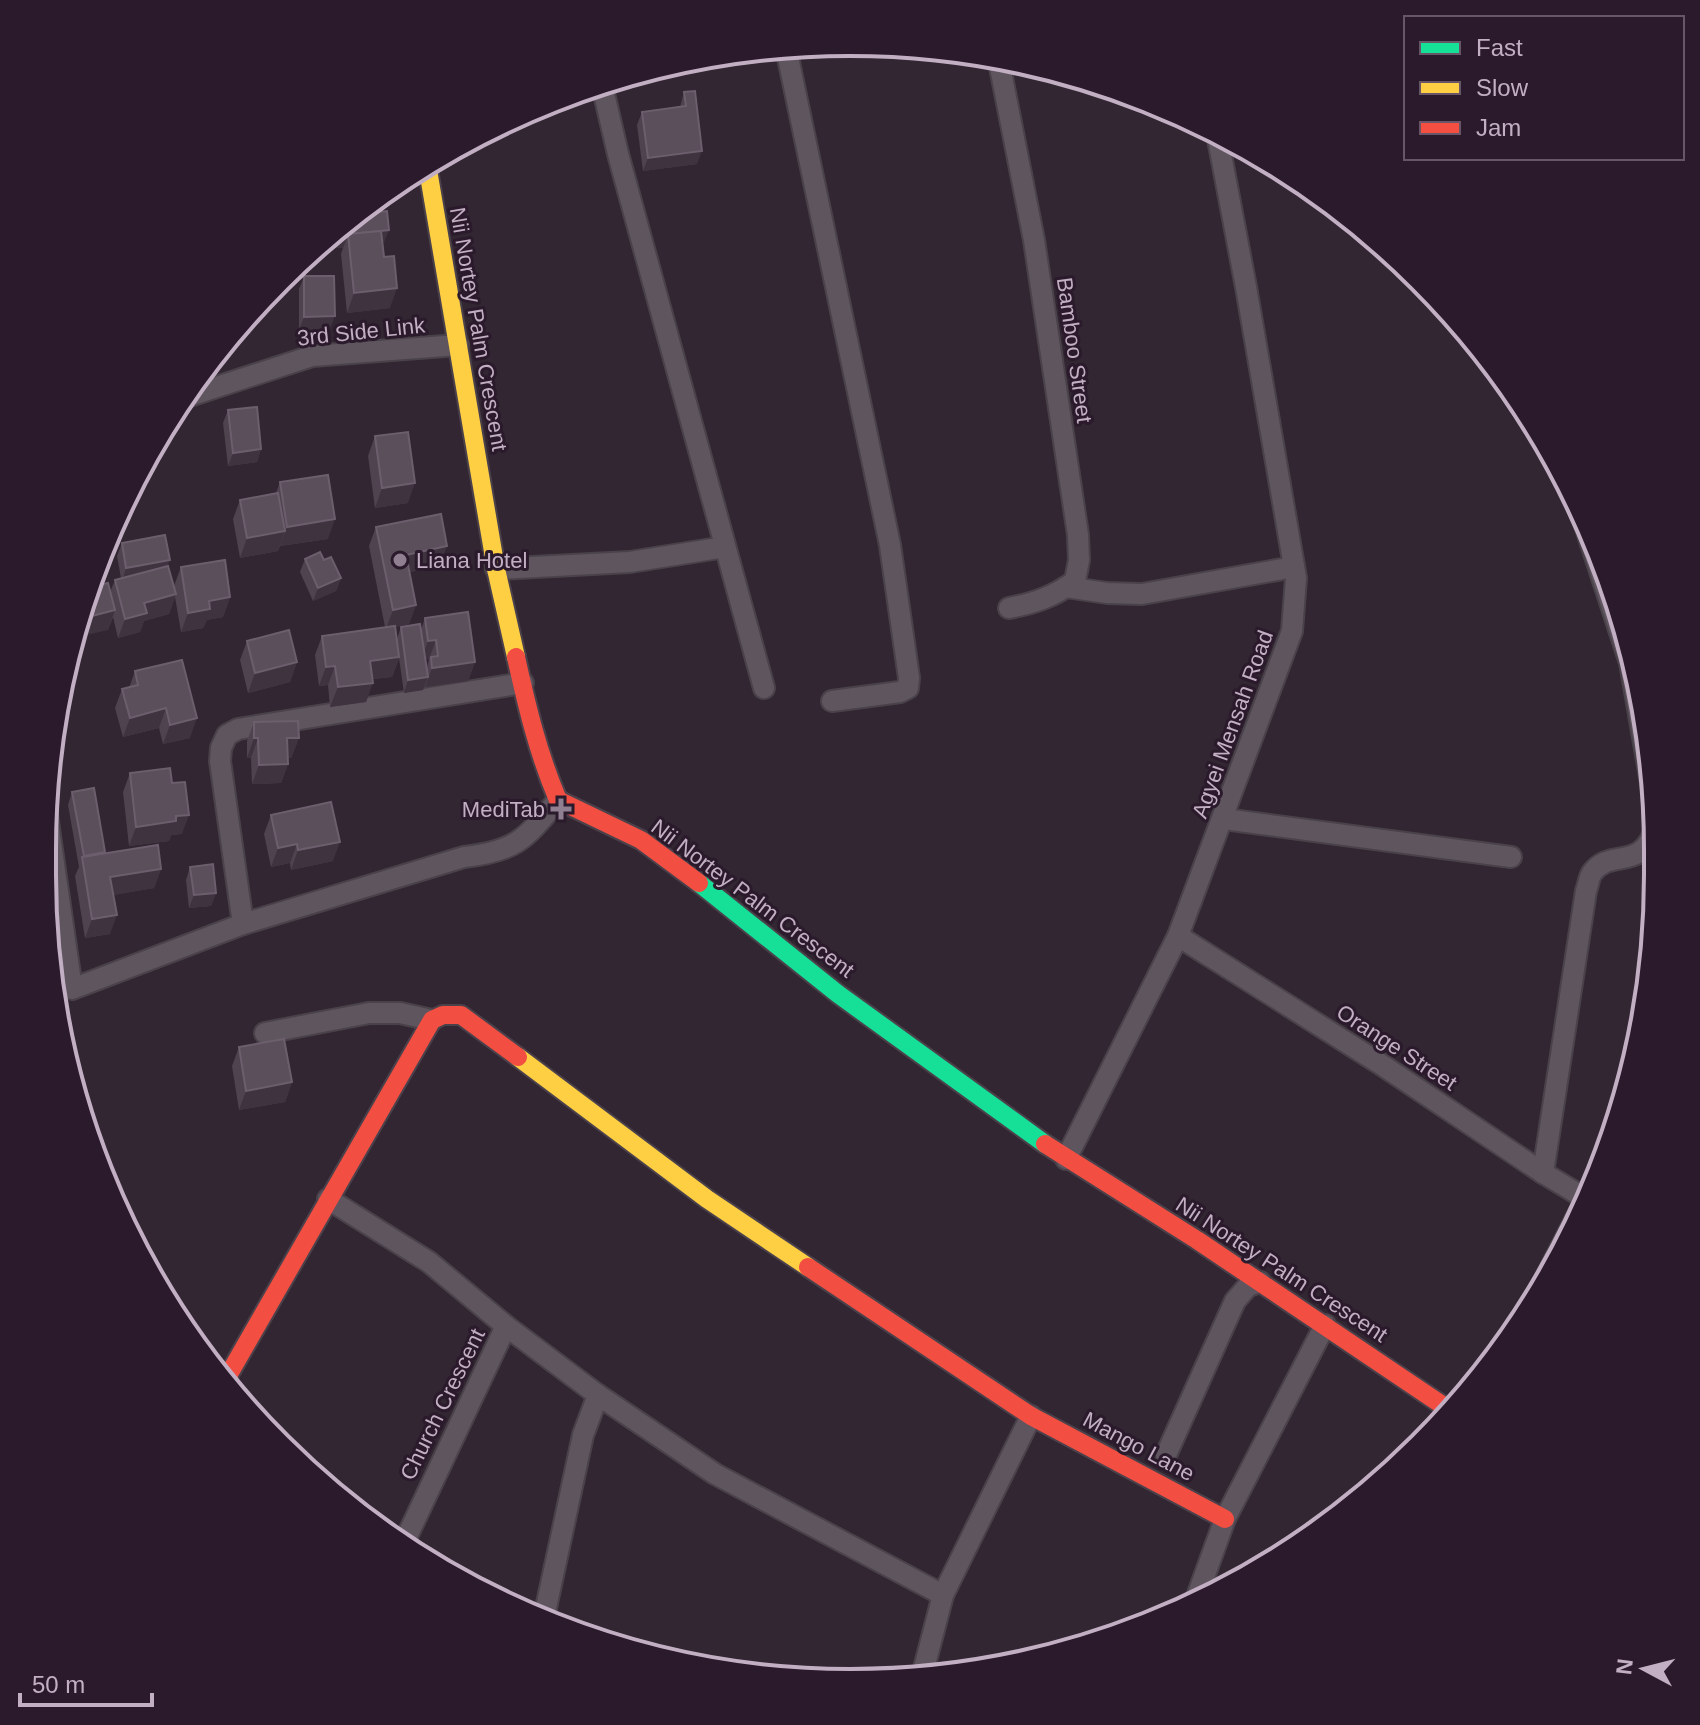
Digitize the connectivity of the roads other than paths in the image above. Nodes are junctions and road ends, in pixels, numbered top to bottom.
1 (788, 59) edge
2 (1001, 70) edge
3 (604, 95) edge
4 (1220, 148) edge
5 (429, 177) edge
6 (458, 345) junction
7 (202, 392) edge
8 (725, 547) junction
9 (1294, 567) junction
10 (496, 569) junction
11 (1066, 587) junction
12 (1009, 608) dead end
13 (523, 683) junction
14 (764, 688) dead end
15 (832, 701) dead end
16 (558, 800) junction
17 (1224, 819) junction
18 (1644, 851) edge
19 (1511, 857) dead end
20 (56, 879) edge
21 (243, 924) junction
22 (1178, 936) junction
23 (432, 1020) junction
24 (265, 1033) dead end
25 (1066, 1159) junction
26 (1543, 1173) junction
27 (1577, 1193) edge
28 (328, 1199) junction
29 (1260, 1282) junction
30 (1325, 1325) junction
31 (506, 1326) junction
32 (231, 1371) edge
33 (598, 1395) junction
34 (1442, 1405) edge
35 (1031, 1416) junction
36 (1166, 1455) dead end
37 (1225, 1519) junction
38 (408, 1534) edge
39 (1200, 1587) edge
40 (943, 1595) junction
41 (546, 1609) edge
42 (925, 1665) edge

1 - 15 street
2 - 11 street, Bamboo Street
3 - 8 street
4 - 9 street, Agyei Mensah Road
5 - 6 street, Nii Nortey Palm Crescent
6 - 7 street, 3rd Side Link
6 - 10 street, Nii Nortey Palm Crescent
8 - 10 street
8 - 14 street
9 - 11 street
9 - 17 street, Agyei Mensah Road
10 - 13 street, Nii Nortey Palm Crescent
11 - 12 street
13 - 16 street, Nii Nortey Palm Crescent
13 - 21 street
16 - 21 street
16 - 25 street, Nii Nortey Palm Crescent
17 - 19 street
17 - 22 street, Agyei Mensah Road
18 - 26 street
20 - 21 street
22 - 25 street, Agyei Mensah Road
22 - 26 street, Orange Street
23 - 24 street
23 - 28 street
23 - 35 street, Mango Lane
25 - 29 street, Nii Nortey Palm Crescent
26 - 27 street, Orange Street
28 - 31 street
28 - 32 street
29 - 30 street, Nii Nortey Palm Crescent
29 - 36 street
30 - 34 street, Nii Nortey Palm Crescent
30 - 37 street
31 - 33 street
31 - 38 street, Church Crescent
33 - 40 street
33 - 41 street
35 - 37 street, Mango Lane
35 - 40 street
37 - 39 street
40 - 42 street

